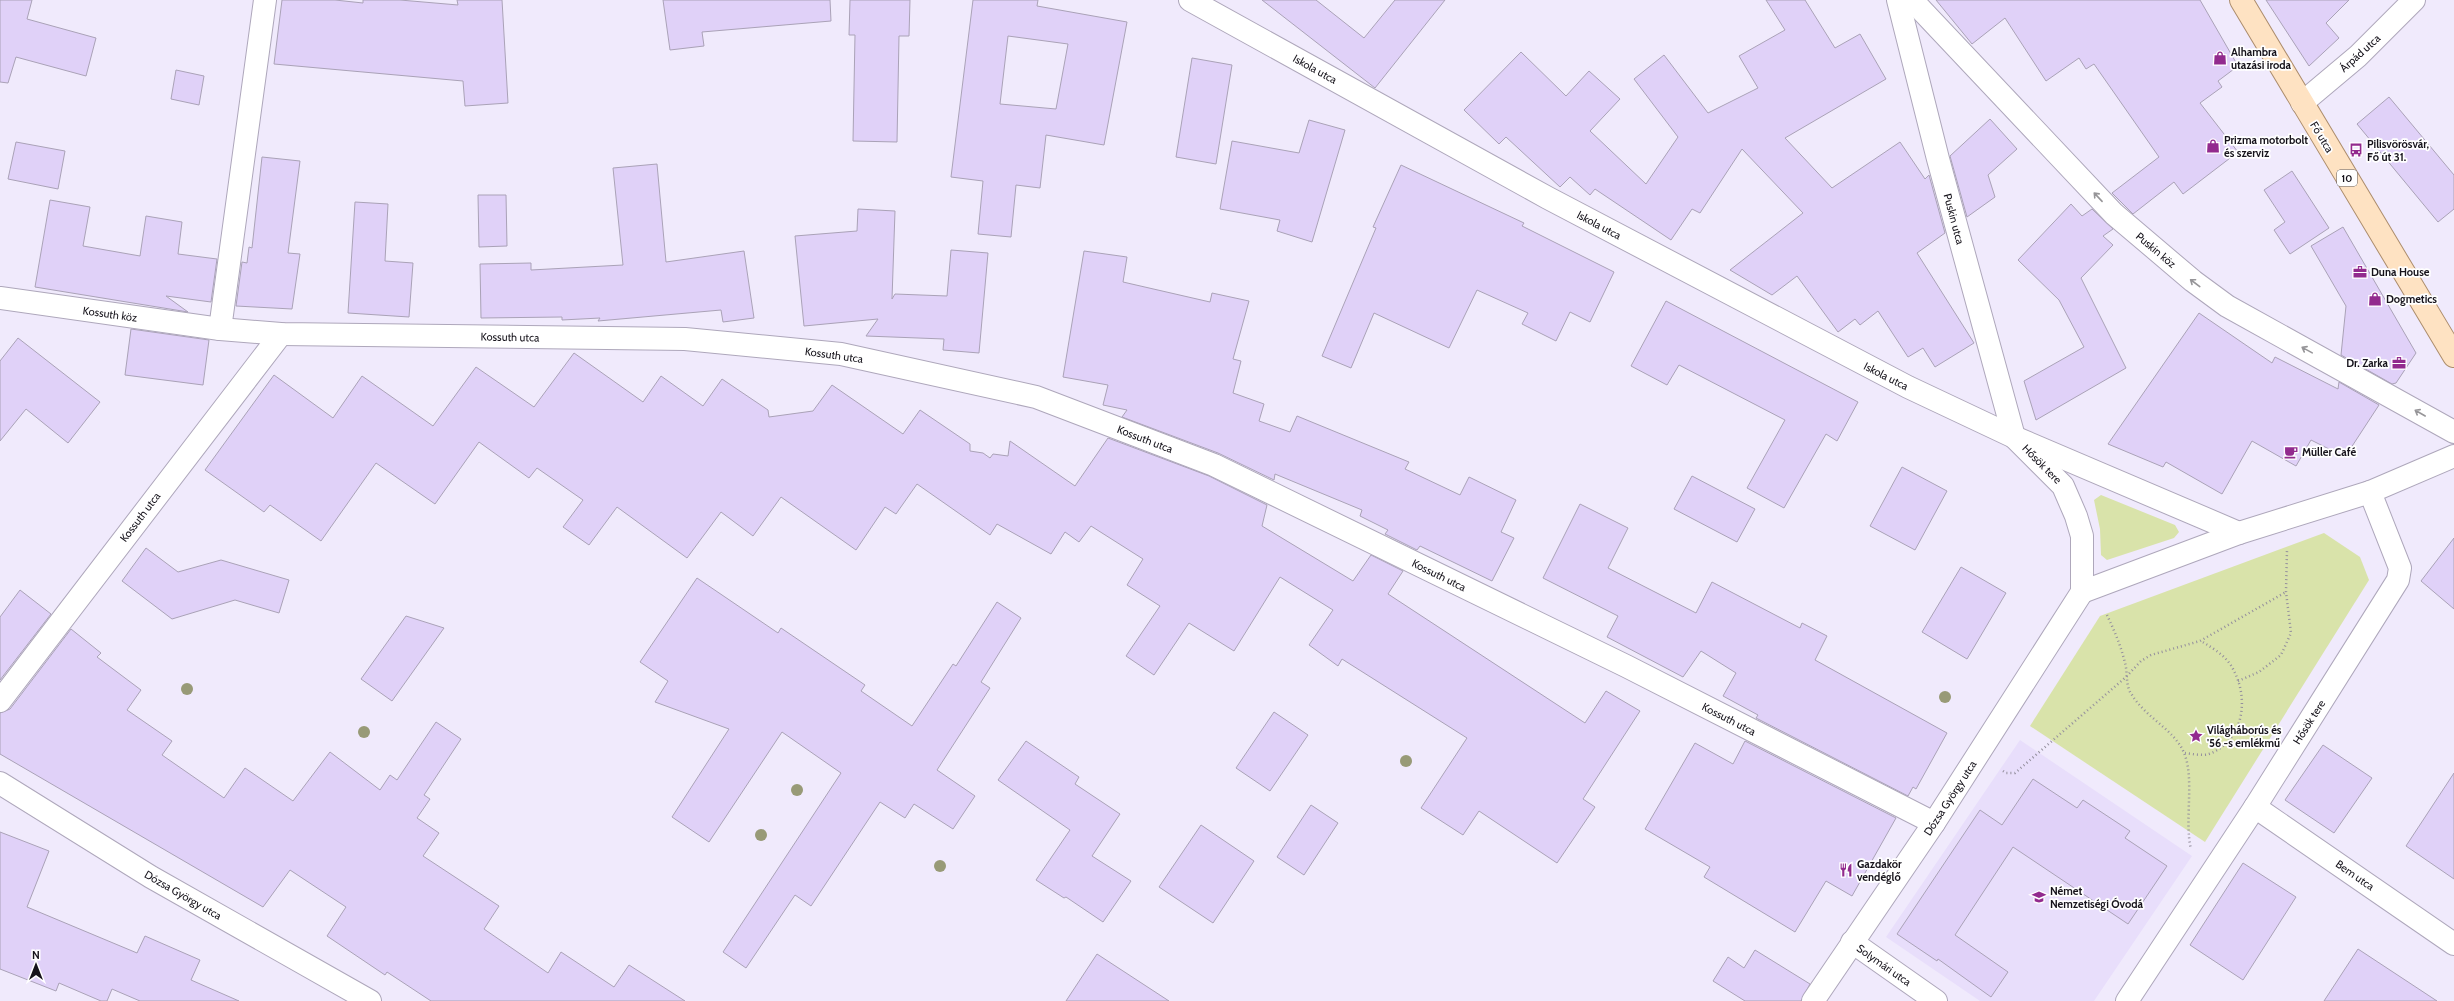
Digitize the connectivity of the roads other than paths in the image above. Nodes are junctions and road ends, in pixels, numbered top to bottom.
1 (265, 0) edge
2 (1190, 0) edge
3 (1898, 0) edge
4 (1912, 0) edge
5 (2241, 0) edge
6 (2414, 0) edge
7 (2302, 103) junction
8 (0, 298) edge
9 (220, 329) junction
10 (281, 334) junction
11 (2454, 356) edge
12 (2454, 432) edge
13 (2014, 437) junction
14 (2454, 456) edge
15 (2370, 492) junction
16 (2239, 533) junction
17 (2082, 592) junction
18 (0, 701) edge
19 (0, 783) edge
20 (2255, 807) junction
21 (1934, 823) junction
22 (1852, 942) junction
23 (2454, 944) edge
24 (370, 1001) edge
25 (1813, 1001) edge
26 (1936, 1001) edge
27 (2127, 1001) edge

1 - 9 street
2 - 13 street, Iskola utca
3 - 13 street, Puskin utca
12 -> 4 street, Puskin köz
5 - 7 main road, Fő utca / 10
6 - 7 street, Árpád utca
7 - 11 main road, Fő utca / 10
8 - 9 street, Kossuth köz
9 - 10 street, Kossuth utca
10 - 18 street, Kossuth utca
10 - 21 street, Kossuth utca
13 - 16 street, Hősök tere
13 - 17 street, Hősök tere
14 - 15 street
15 - 16 street
15 - 20 street, Hősök tere
16 - 17 street
17 - 21 street, Dózsa György utca
19 - 24 street, Dózsa György utca
20 - 23 street, Bem utca
20 - 27 street, Hősök tere
21 - 22 street, Dózsa György utca
22 - 25 street, Dózsa György utca
22 - 26 street, Solymári utca

